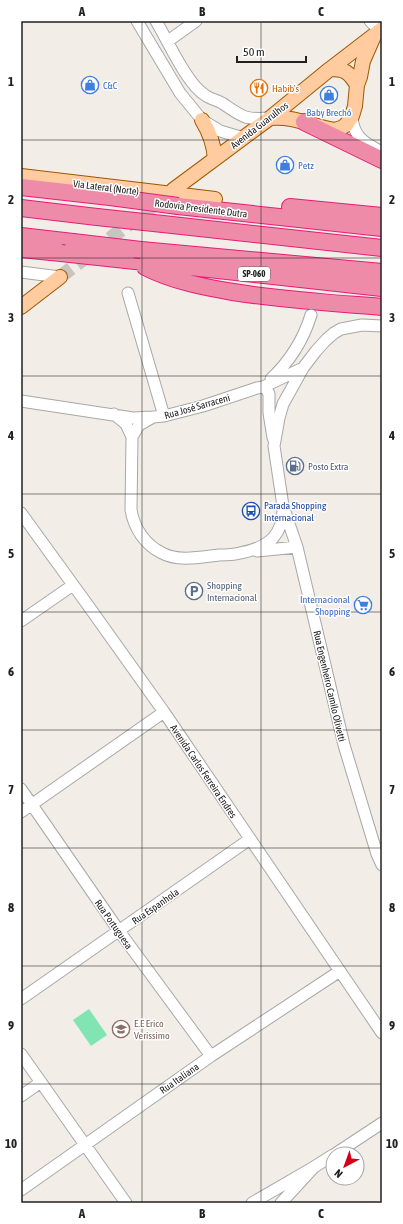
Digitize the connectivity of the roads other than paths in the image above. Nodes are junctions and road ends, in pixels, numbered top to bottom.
1 (137, 21) edge
2 (156, 21) edge
3 (196, 21) edge
4 (377, 29) edge
5 (168, 40) junction
6 (330, 69) junction
7 (193, 83) junction
8 (357, 85) junction
9 (180, 93) junction
10 (352, 116) junction
11 (270, 118) junction
12 (202, 120) junction
13 (304, 122) junction
14 (244, 138) junction
15 (382, 152) edge
16 (215, 159) junction
17 (382, 160) edge
18 (21, 176) edge
19 (21, 187) edge
20 (173, 190) tunnel mouth
21 (215, 200) junction
22 (184, 206) junction
23 (21, 208) edge
24 (382, 216) edge
25 (382, 228) edge
26 (21, 236) edge
27 (67, 247) junction
28 (382, 248) edge
29 (21, 249) edge
30 (134, 257) junction
31 (21, 272) edge
32 (382, 272) edge
33 (60, 277) joint
34 (382, 288) edge
35 (128, 293) dead end
36 (21, 307) edge
37 (382, 307) edge
38 (311, 314) dead end
39 (382, 326) edge
40 (303, 368) junction
41 (263, 387) junction
42 (21, 401) edge
43 (114, 414) junction
44 (164, 416) junction
45 (152, 417) junction
46 (132, 437) junction
47 (274, 446) junction
48 (284, 506) junction
49 (21, 513) edge
50 (297, 547) junction
51 (241, 554) junction
52 (74, 584) junction
53 (21, 621) edge
54 (164, 712) junction
55 (21, 789) edge
56 (32, 804) junction
57 (21, 812) edge
58 (250, 839) junction
59 (382, 865) edge
60 (119, 931) junction
61 (340, 971) junction
62 (21, 999) edge
63 (382, 1033) edge
64 (21, 1054) edge
65 (211, 1056) junction
66 (41, 1082) junction
67 (21, 1096) edge
68 (382, 1123) edge
69 (86, 1145) junction
70 (346, 1146) edge
71 (325, 1160) edge
72 (314, 1167) junction
73 (21, 1190) edge
74 (260, 1201) edge
75 (126, 1203) edge
76 (281, 1203) edge

1 - 9 street
2 - 5 street
3 - 5 street
4 - 6 main road, Avenida Guarulhos
4 - 8 main road
5 - 7 street
6 - 8 main road
6 - 11 main road, Avenida Guarulhos
7 - 9 street
7 - 11 street
8 - 10 main road
9 - 12 street
10 - 13 main road
10 - 15 street
11 - 13 main road
11 - 14 main road, Avenida Guarulhos
12 - 14 street
12 - 16 main road
13 - 17 highway
14 - 16 main road, Avenida Guarulhos
16 - 20 main road, Avenida Guarulhos
18 - 21 main road, Via Lateral (Norte)
19 - 22 highway, Rodovia Presidente Dutra, bridge
21 - 22 highway
21 - 24 highway
22 - 25 highway, Rodovia Presidente Dutra
23 - 28 highway, Rodovia Presidente Dutra, bridge
26 - 27 highway, SP-060
27 - 29 highway, SP-060
27 - 30 highway, SP-060, bridge
30 - 32 highway, SP-060
30 - 34 highway, SP-060
30 - 37 highway
31 - 33 street
33 - 36 main road
35 - 44 street
38 - 41 street
39 - 40 street, Rua Engenheiro Camilo Olivetti
40 - 41 street, Rua José Sarraceni
40 - 47 street, Rua Engenheiro Camilo Olivetti
41 - 44 street, Rua José Sarraceni
41 - 47 street
42 - 43 street, Rua José Sarraceni
43 - 45 street, Rua José Sarraceni
43 - 46 street
44 - 45 street, Rua José Sarraceni
45 - 46 street
46 - 51 street
47 - 48 street, Rua Engenheiro Camilo Olivetti
48 - 50 street, Rua Engenheiro Camilo Olivetti
48 - 51 street
49 - 52 street, Avenida Carlos Ferreira Endres
50 - 51 street
50 - 59 street, Rua Engenheiro Camilo Olivetti
52 - 53 street
52 - 54 street, Avenida Carlos Ferreira Endres
54 - 56 street
54 - 58 street, Avenida Carlos Ferreira Endres
55 - 56 street, Rua Portuguesa
56 - 57 street
56 - 60 street, Rua Portuguesa
58 - 60 street, Rua Espanhola
58 - 61 street, Avenida Carlos Ferreira Endres
60 - 62 street, Rua Espanhola
60 - 65 street, Rua Portuguesa
61 - 63 street, Avenida Carlos Ferreira Endres
61 - 65 street, Rua Italiana
64 - 66 street
65 - 69 street, Rua Italiana
66 - 67 street
66 - 69 street
68 - 70 street
69 - 73 street, Rua Italiana
69 - 75 street
71 - 72 street
72 - 74 street
72 - 76 street

